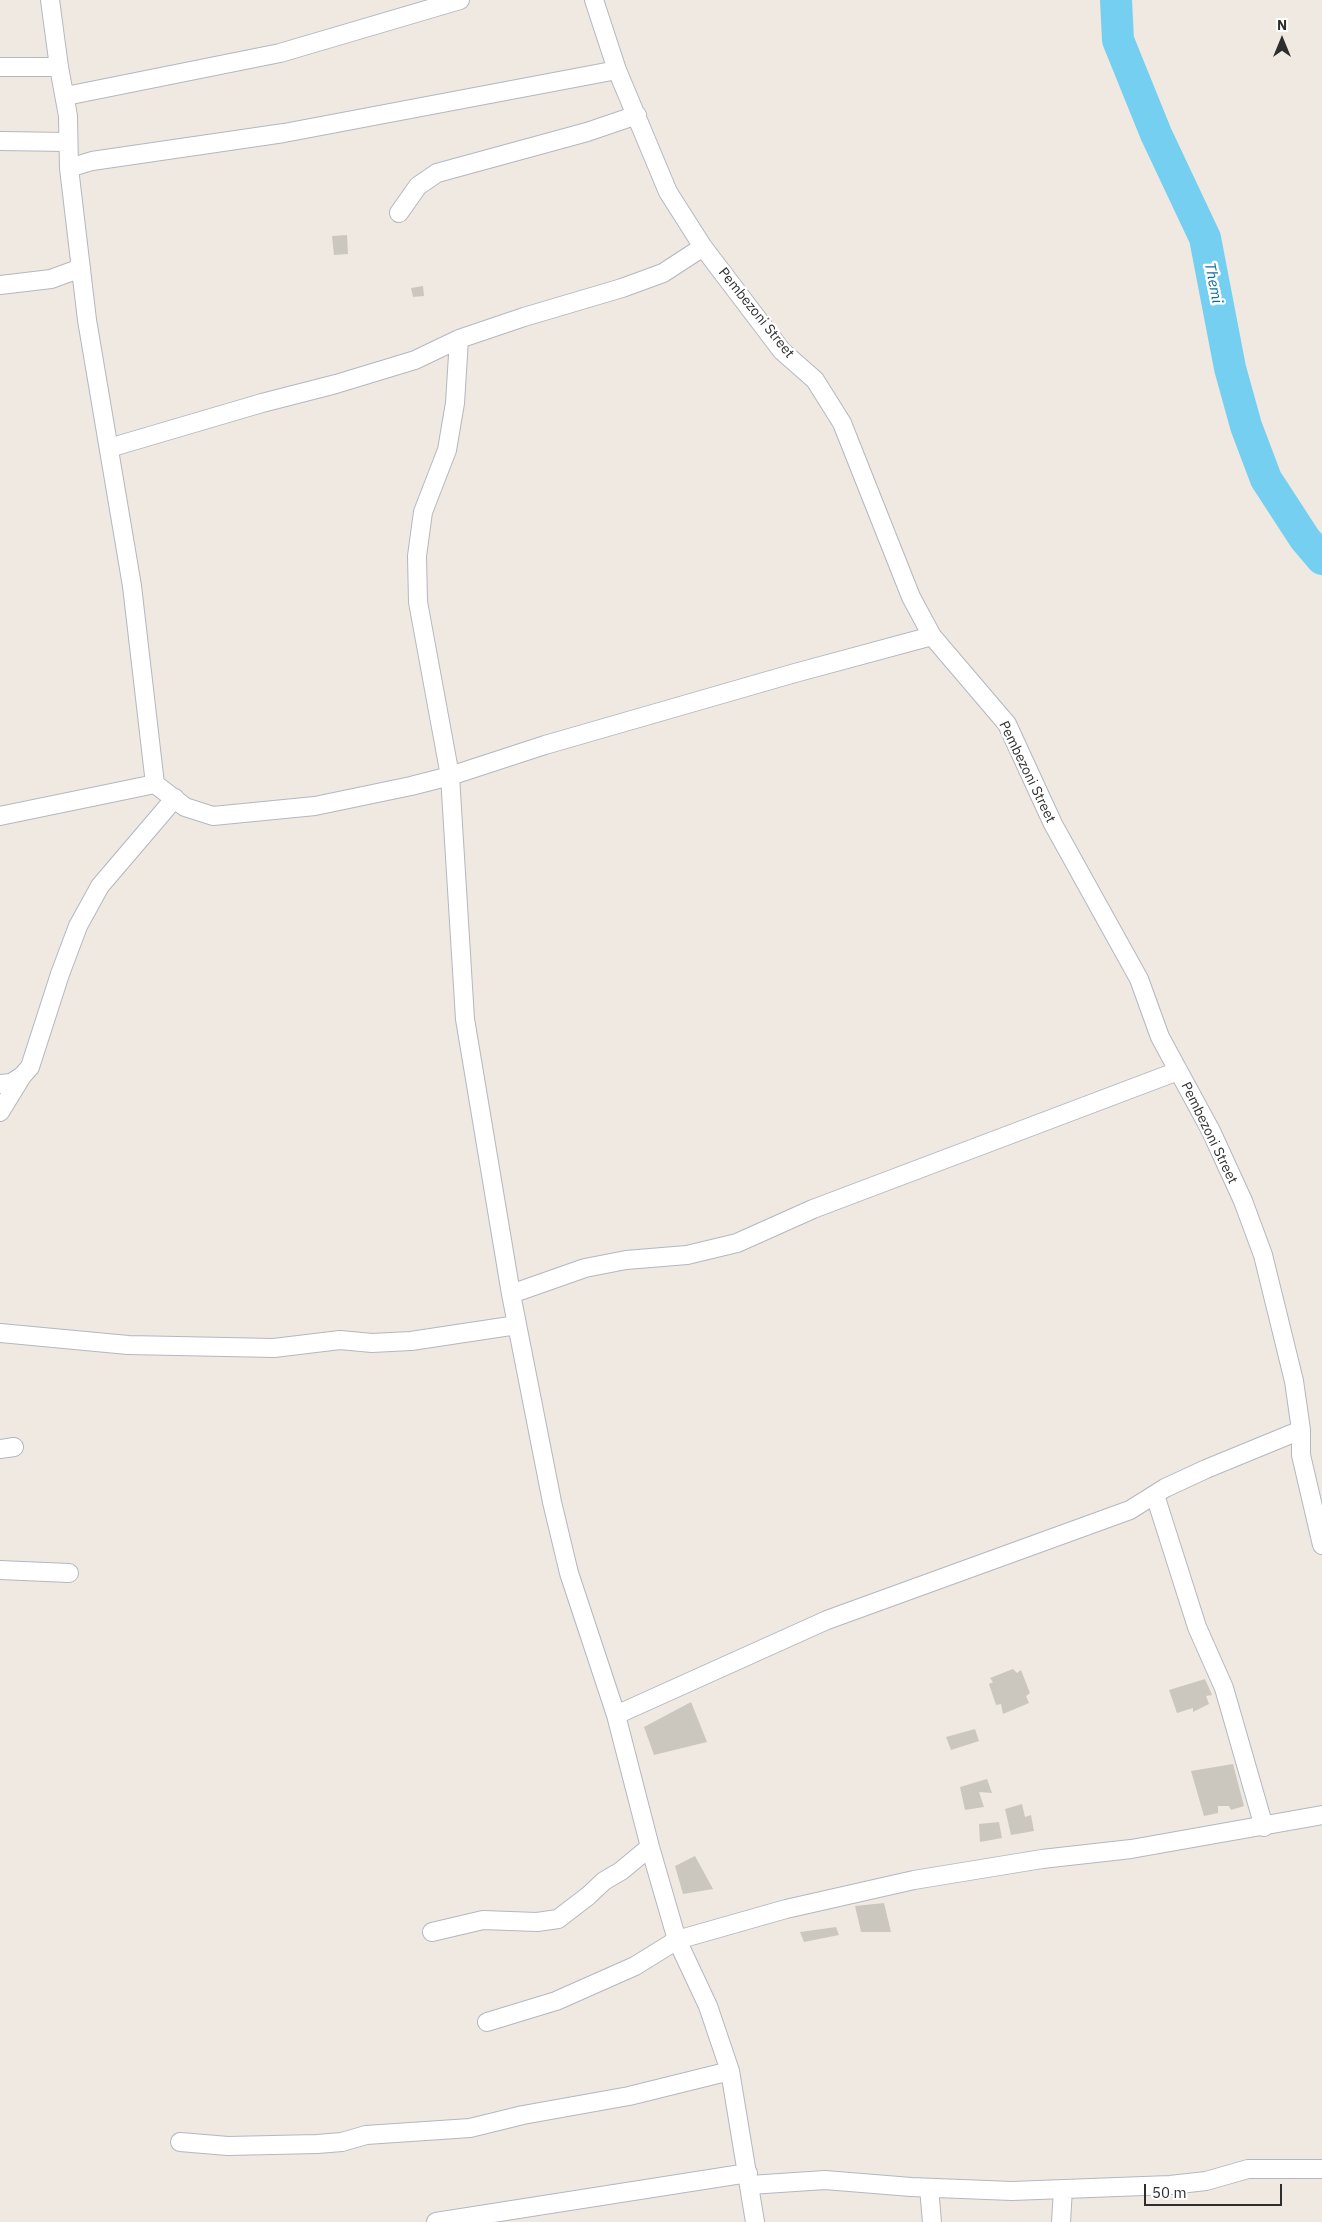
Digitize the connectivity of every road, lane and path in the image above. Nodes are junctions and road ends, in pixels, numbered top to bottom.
1 (50, 0) edge
2 (460, 0) edge
3 (594, 0) edge
4 (0, 67) edge
5 (59, 67) junction
6 (617, 70) junction
7 (66, 96) junction
8 (637, 115) junction
9 (0, 141) edge
10 (68, 142) junction
11 (69, 168) junction
12 (399, 213) dead end
13 (703, 247) junction
14 (81, 268) junction
15 (0, 285) edge
16 (459, 339) junction
17 (109, 448) junction
18 (932, 636) junction
19 (450, 776) junction
20 (155, 784) junction
21 (175, 798) junction
22 (0, 816) edge
23 (1178, 1071) junction
24 (22, 1076) junction
25 (0, 1084) edge
26 (0, 1112) edge
27 (511, 1294) junction
28 (518, 1325) junction
29 (0, 1333) edge
30 (1301, 1430) junction
31 (1155, 1495) junction
32 (1322, 1545) edge
33 (0, 1570) edge
34 (69, 1573) dead end
35 (616, 1715) junction
36 (1322, 1815) edge
37 (1264, 1827) junction
38 (650, 1847) junction
39 (432, 1932) dead end
40 (677, 1940) junction
41 (487, 2022) dead end
42 (730, 2071) junction
43 (180, 2142) dead end
44 (1322, 2169) edge
45 (749, 2179) junction
46 (929, 2188) junction
47 (1063, 2189) junction
48 (436, 2222) edge
49 (754, 2222) edge
50 (932, 2222) edge
51 (1061, 2222) edge

1 - 5 street
2 - 7 street
3 - 6 street, Pembezoni Street
4 - 5 street
5 - 7 street
6 - 8 street, Pembezoni Street
6 - 11 street
7 - 10 street
8 - 12 street
8 - 13 street, Pembezoni Street
9 - 10 street
10 - 11 street
11 - 14 street
13 - 16 street
13 - 18 street, Pembezoni Street
14 - 15 street
14 - 17 street
16 - 17 street
16 - 19 street
17 - 20 street
18 - 19 street
18 - 23 street, Pembezoni Street
19 - 21 street
19 - 27 street
20 - 21 street
20 - 22 street
21 - 24 street
23 - 27 street
23 - 30 street, Pembezoni Street
24 - 25 street
24 - 26 street
27 - 28 street
28 - 29 street
28 - 35 street
30 - 31 street
30 - 32 street, Pembezoni Street
31 - 35 street
31 - 37 street
33 - 34 street
35 - 38 street
36 - 37 street
37 - 40 street
38 - 39 street
38 - 40 street
40 - 41 street
40 - 42 street
42 - 43 street
42 - 45 street
44 - 47 street
45 - 46 street
45 - 48 street
45 - 49 street
46 - 47 street
46 - 50 street
47 - 51 street

